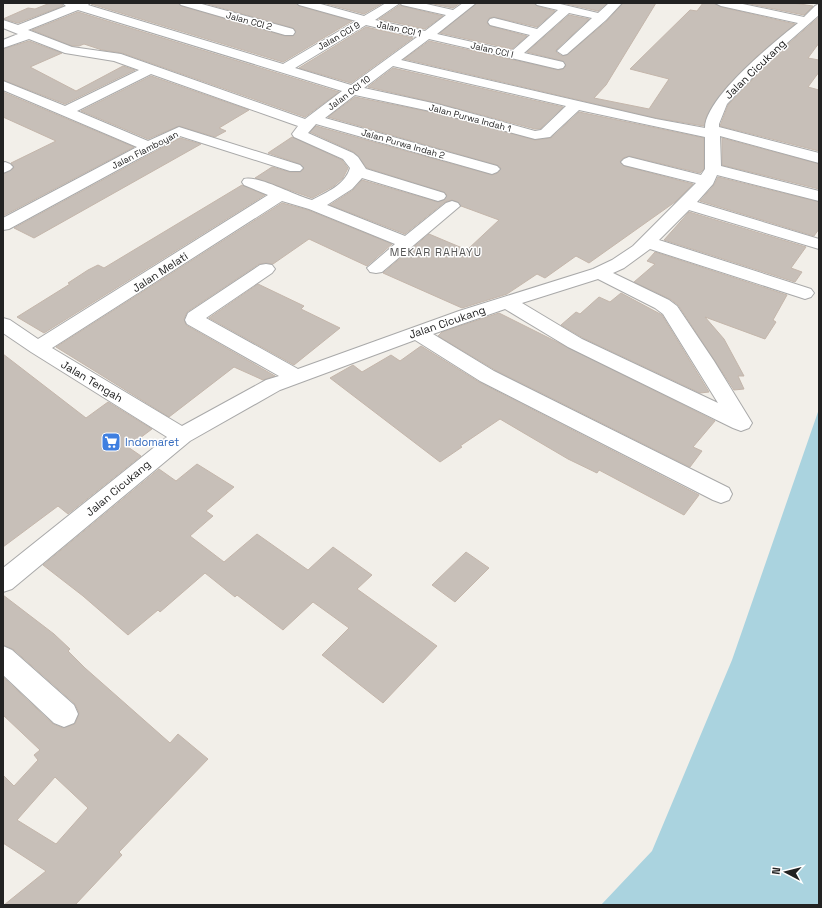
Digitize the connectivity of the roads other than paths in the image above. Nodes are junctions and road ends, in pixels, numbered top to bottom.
1 (185, 3) edge
2 (303, 3) edge
3 (394, 3) edge
4 (406, 3) edge
5 (470, 3) edge
6 (541, 3) edge
7 (616, 3) edge
8 (721, 3) edge
9 (76, 4) edge
10 (819, 8) edge
11 (566, 9) junction
12 (455, 14) junction
13 (602, 17) junction
14 (365, 21) junction
15 (807, 21) junction
16 (494, 22) dead end
17 (3, 24) edge
18 (22, 32) junction
19 (289, 32) dead end
20 (539, 33) junction
21 (426, 35) junction
22 (3, 44) edge
23 (563, 51) dead end
24 (515, 55) junction
25 (391, 62) junction
26 (558, 65) dead end
27 (284, 69) junction
28 (151, 70) junction
29 (3, 85) edge
30 (353, 90) junction
31 (577, 104) junction
32 (64, 112) junction
33 (310, 122) junction
34 (713, 132) junction
35 (149, 147) junction
36 (819, 158) edge
37 (629, 162) dead end
38 (296, 168) dead end
39 (492, 169) dead end
40 (358, 171) junction
41 (710, 175) junction
42 (250, 182) dead end
43 (280, 195) junction
44 (438, 196) dead end
45 (819, 196) edge
46 (686, 204) junction
47 (314, 205) junction
48 (452, 206) dead end
49 (3, 224) edge
50 (647, 242) junction
51 (407, 244) junction
52 (819, 244) edge
53 (376, 268) dead end
54 (266, 269) dead end
55 (599, 273) junction
56 (805, 293) dead end
57 (506, 302) junction
58 (7, 333) edge
59 (416, 333) junction
60 (38, 348) junction
61 (296, 377) junction
62 (182, 436) junction
63 (721, 494) dead end
64 (3, 582) edge
65 (3, 658) edge
66 (64, 714) dead end

1 - 19 street, Jalan CCI 2
2 - 14 street, Jalan CCI 1
3 - 14 street, Jalan CCI 9
4 - 12 street
5 - 12 street, Jalan CCI 10
6 - 11 street
7 - 13 street
8 - 15 street
9 - 18 street
9 - 27 street, Jalan Purwa Indah 1
10 - 15 street, Jalan Cicukang
11 - 13 street
11 - 20 street
12 - 21 street, Jalan CCI 10
13 - 23 street
14 - 21 street, Jalan CCI 1
14 - 27 street, Jalan CCI 9
15 - 34 street, Jalan Cicukang
16 - 20 street
17 - 18 street, Jalan Purwa Indah 2
18 - 22 street
18 - 28 street, Jalan Purwa Indah 2
20 - 24 street
21 - 24 street, Jalan CCI I
21 - 25 street, Jalan CCI 10
24 - 26 street, Jalan CCI I
25 - 30 street, Jalan CCI 10
25 - 31 street
27 - 30 street, Jalan Purwa Indah 1
28 - 32 street
28 - 33 street, Jalan Purwa Indah 2
29 - 32 street
30 - 31 street, Jalan Purwa Indah 1
30 - 33 street, Jalan CCI 10
31 - 34 street
32 - 35 street
33 - 39 street, Jalan Purwa Indah 2
33 - 40 street
34 - 36 street
34 - 41 street, Jalan Cicukang
35 - 38 street, Jalan Flamboyan
35 - 49 street, Jalan Flamboyan
37 - 41 street
40 - 44 street
40 - 47 street
41 - 45 street
41 - 46 street, Jalan Cicukang
42 - 43 street
43 - 47 street
43 - 60 street, Jalan Melati
46 - 50 street, Jalan Cicukang
46 - 52 street
47 - 51 street
48 - 51 street
50 - 55 street, Jalan Cicukang
50 - 56 street
51 - 53 street
54 - 61 street
55 - 57 street, Jalan Cicukang
55 - 57 street
57 - 59 street, Jalan Cicukang
58 - 60 street, Jalan Tengah
59 - 61 street, Jalan Cicukang
59 - 63 street
60 - 62 street, Jalan Tengah
61 - 62 street, Jalan Cicukang
62 - 64 street, Jalan Cicukang
65 - 66 street

